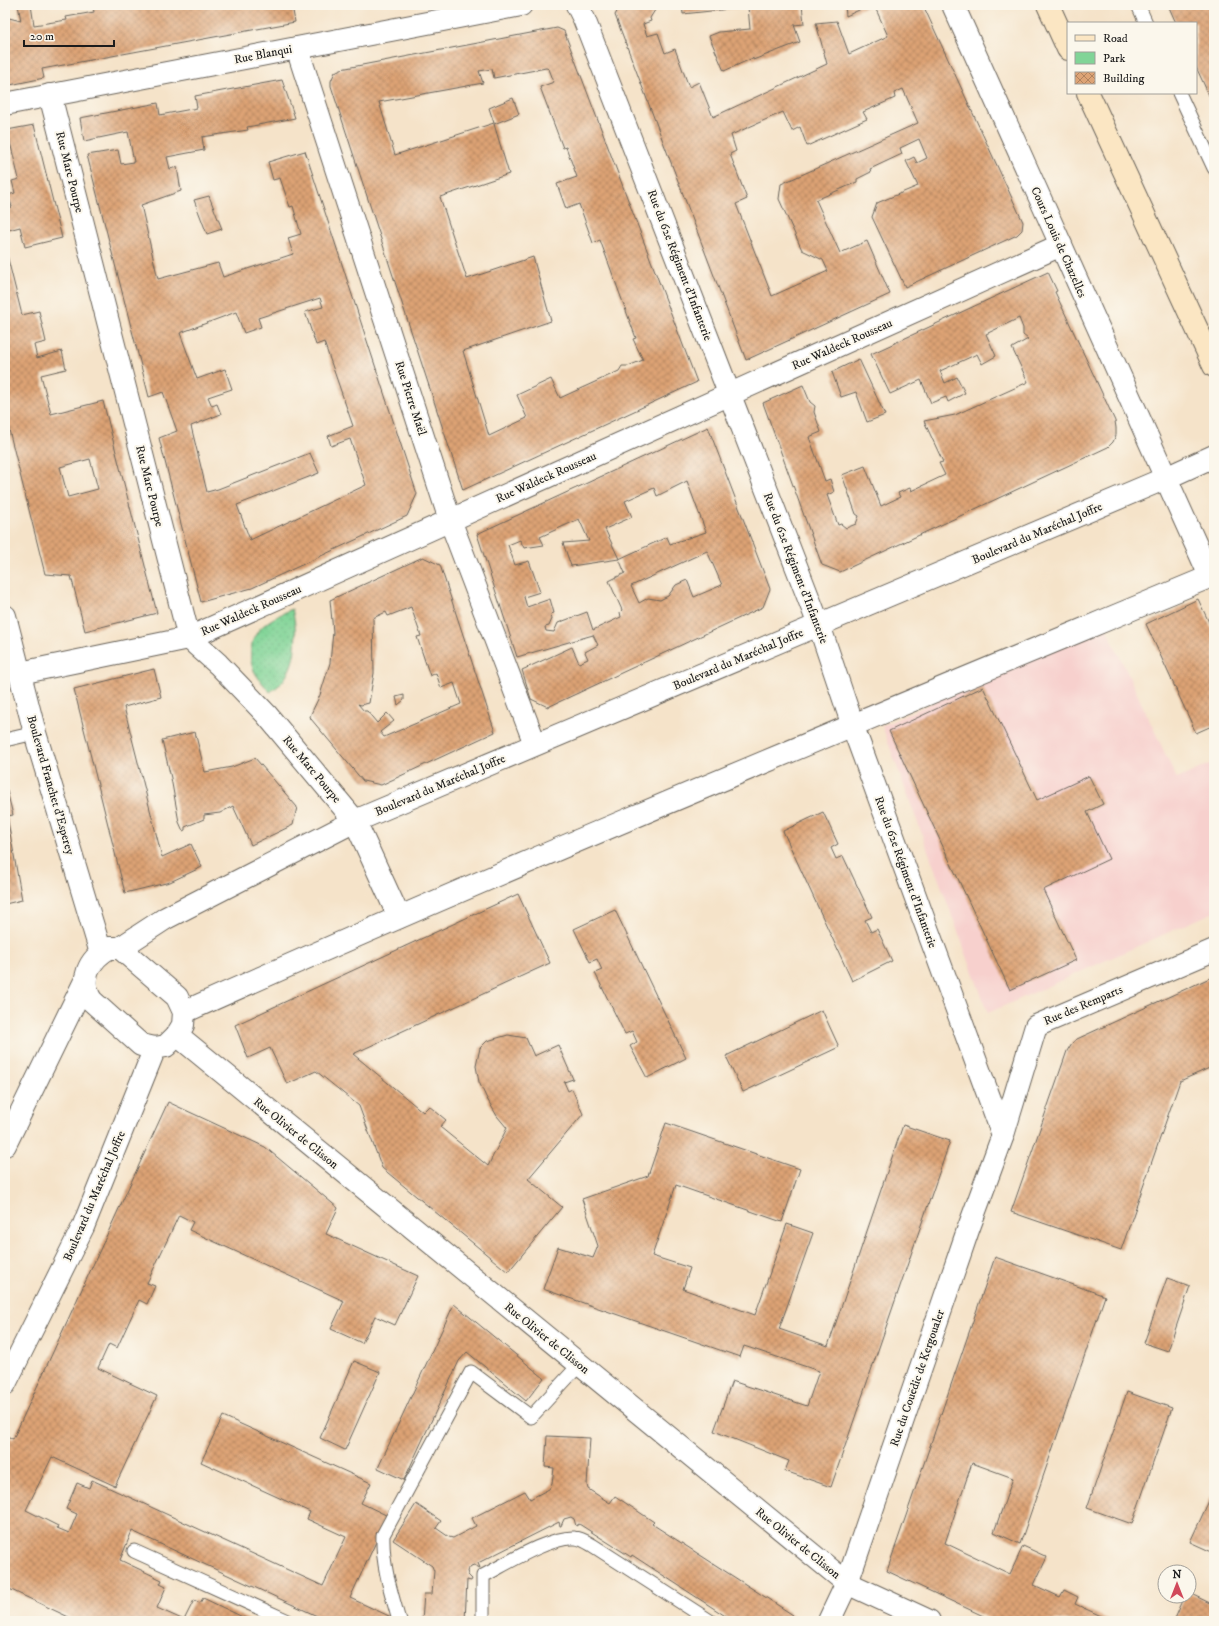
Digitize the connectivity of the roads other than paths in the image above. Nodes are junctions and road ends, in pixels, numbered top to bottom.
1 (521, 5) edge
2 (576, 5) edge
3 (953, 5) edge
4 (1048, 5) edge
5 (1138, 5) edge
6 (1146, 22) edge
7 (1067, 47) edge
8 (297, 48) junction
9 (1088, 94) edge
10 (1179, 94) edge
11 (50, 95) junction
12 (5, 104) edge
13 (1214, 168) edge
14 (1061, 245) junction
15 (1214, 366) edge
16 (730, 394) junction
17 (1214, 456) edge
18 (1166, 478) junction
19 (450, 520) junction
20 (1212, 576) edge
21 (5, 616) edge
22 (819, 625) junction
23 (189, 638) junction
24 (14, 669) edge
25 (852, 725) junction
26 (35, 733) junction
27 (5, 740) edge
28 (535, 744) junction
29 (355, 821) junction
30 (399, 917) junction
31 (1214, 950) edge
32 (110, 951) junction
33 (85, 981) junction
34 (184, 1012) junction
35 (177, 1035) junction
36 (155, 1048) junction
37 (1003, 1135) junction
38 (5, 1145) edge
39 (580, 1364) junction
40 (5, 1384) edge
41 (134, 1551) dead end
42 (847, 1583) junction
43 (288, 1621) edge
44 (400, 1621) edge
45 (482, 1621) edge
46 (710, 1621) edge
47 (829, 1621) edge
48 (929, 1621) edge

1 - 8 street, Rue Blanqui
2 - 16 street, Rue du 62e Régiment d'Infanterie
3 - 14 street, Cours Louis de Chazelles
4 - 7 street
5 - 6 lane
8 - 11 street, Rue Blanqui
8 - 19 street, Rue Pierre Maël
9 - 15 street
10 - 13 lane
11 - 12 street, Rue Blanqui
11 - 23 street, Rue Marc Pourpe
14 - 16 street, Rue Waldeck Rousseau
14 - 18 street, Cours Louis de Chazelles
16 - 19 street, Rue Waldeck Rousseau
16 - 22 street, Rue du 62e Régiment d'Infanterie
17 - 18 street
18 - 20 street, Cours Louis de Chazelles
18 - 22 street, Boulevard du Maréchal Joffre
19 - 23 street, Rue Waldeck Rousseau
19 - 28 street, Rue Pierre Maël
20 - 25 street
21 - 24 street, Boulevard Franchet d'Esperey
22 - 25 street, Rue du 62e Régiment d'Infanterie
22 - 28 street, Boulevard du Maréchal Joffre
23 - 24 street, Rue Waldeck Rousseau
23 - 29 street, Rue Marc Pourpe
24 - 26 street, Boulevard Franchet d'Esperey
25 - 30 street
25 - 37 street, Rue du 62e Régiment d'Infanterie
26 - 27 lane
26 - 32 street, Boulevard Franchet d'Esperey
28 - 29 street, Boulevard du Maréchal Joffre
29 - 30 street
29 - 32 street, Boulevard du Maréchal Joffre
30 - 34 street
31 - 37 street, Rue des Remparts
32 - 33 street
32 - 34 street
33 - 36 street
33 - 38 street
34 - 35 street
35 - 36 street
35 - 39 street, Rue Olivier de Clisson
36 - 40 street, Boulevard du Maréchal Joffre
37 - 42 street, Rue du Couëdic de Kergoualer
39 - 42 street, Rue Olivier de Clisson
39 - 44 lane
41 - 43 lane
42 - 47 street, Rue du Couëdic de Kergoualer
42 - 48 street, Rue Olivier de Clisson
45 - 46 lane

